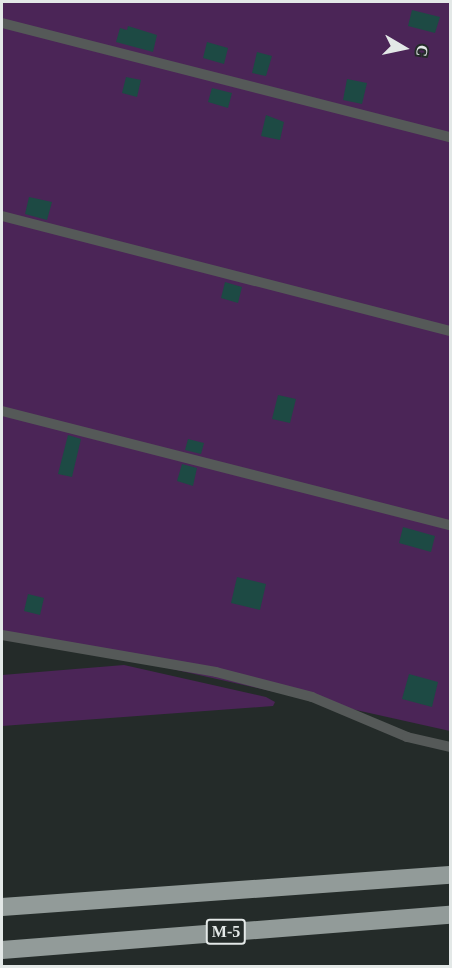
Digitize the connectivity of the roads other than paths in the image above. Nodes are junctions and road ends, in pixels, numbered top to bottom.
1 (2, 23) edge
2 (450, 137) edge
3 (2, 216) edge
4 (450, 331) edge
5 (2, 411) edge
6 (450, 525) edge
7 (2, 635) edge
8 (450, 747) edge
9 (450, 875) edge
10 (2, 908) edge
11 (450, 915) edge
12 (2, 950) edge

1 - 2 lane
3 - 4 lane
5 - 6 lane
7 - 8 lane
9 - 10 highway, М-5
11 - 12 highway, М-5

